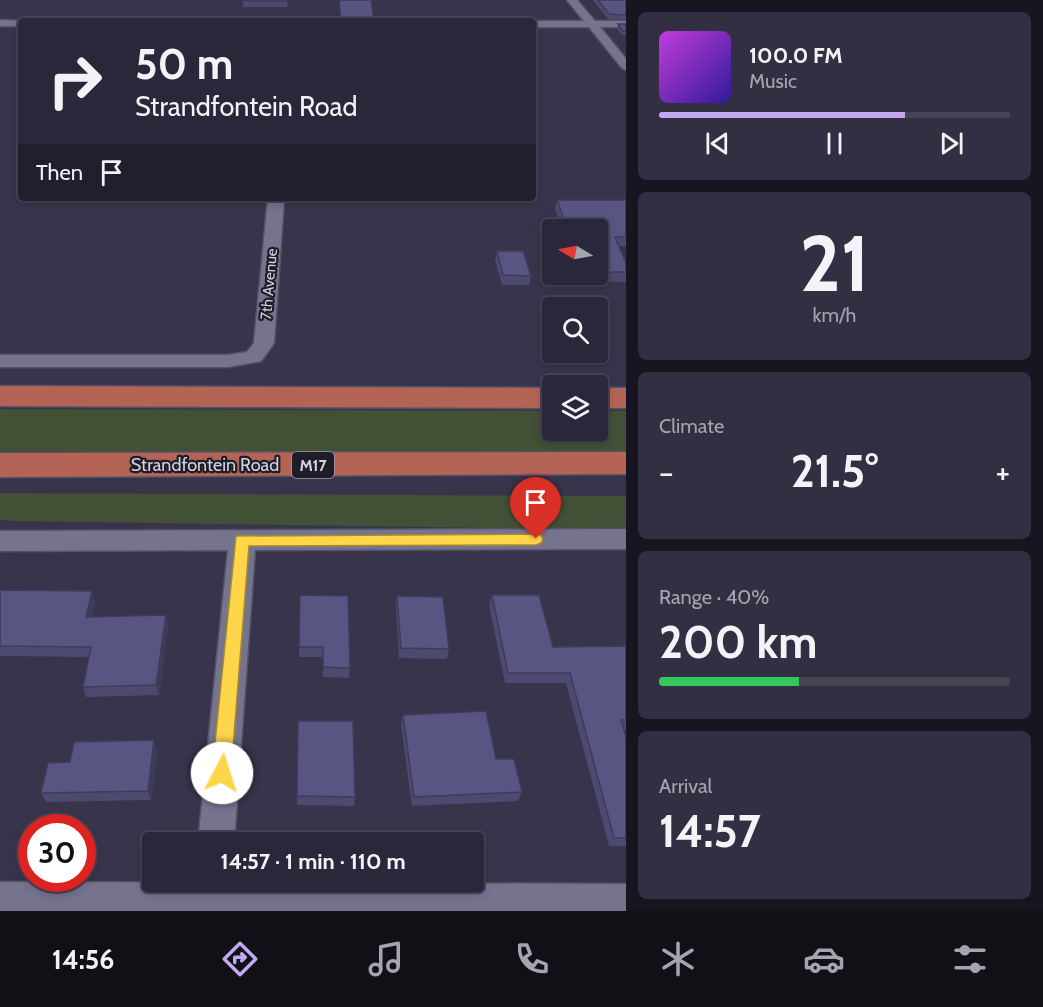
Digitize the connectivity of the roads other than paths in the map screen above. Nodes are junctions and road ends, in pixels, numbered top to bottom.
1 (572, 0) edge
2 (0, 23) edge
3 (18, 23) edge
4 (536, 24) edge
5 (592, 24) junction
6 (626, 24) edge
7 (626, 66) edge
8 (276, 201) edge
9 (0, 362) edge
10 (0, 396) edge
11 (542, 398) edge
12 (608, 398) edge
13 (626, 398) edge
14 (626, 464) edge
15 (0, 465) edge
16 (626, 539) edge
17 (242, 540) junction
18 (0, 541) edge
19 (217, 832) edge
20 (211, 898) edge
21 (0, 901) edge
22 (626, 903) edge

1 - 5 street
2 - 3 street
4 - 5 street
5 - 6 street
5 - 7 street
8 - 9 street, 7th Avenue
10 - 11 main road
12 - 13 main road
14 - 15 main road, Strandfontein Road / M17
16 - 17 street
17 - 18 street
17 - 19 street
20 - 21 street
20 - 22 street

